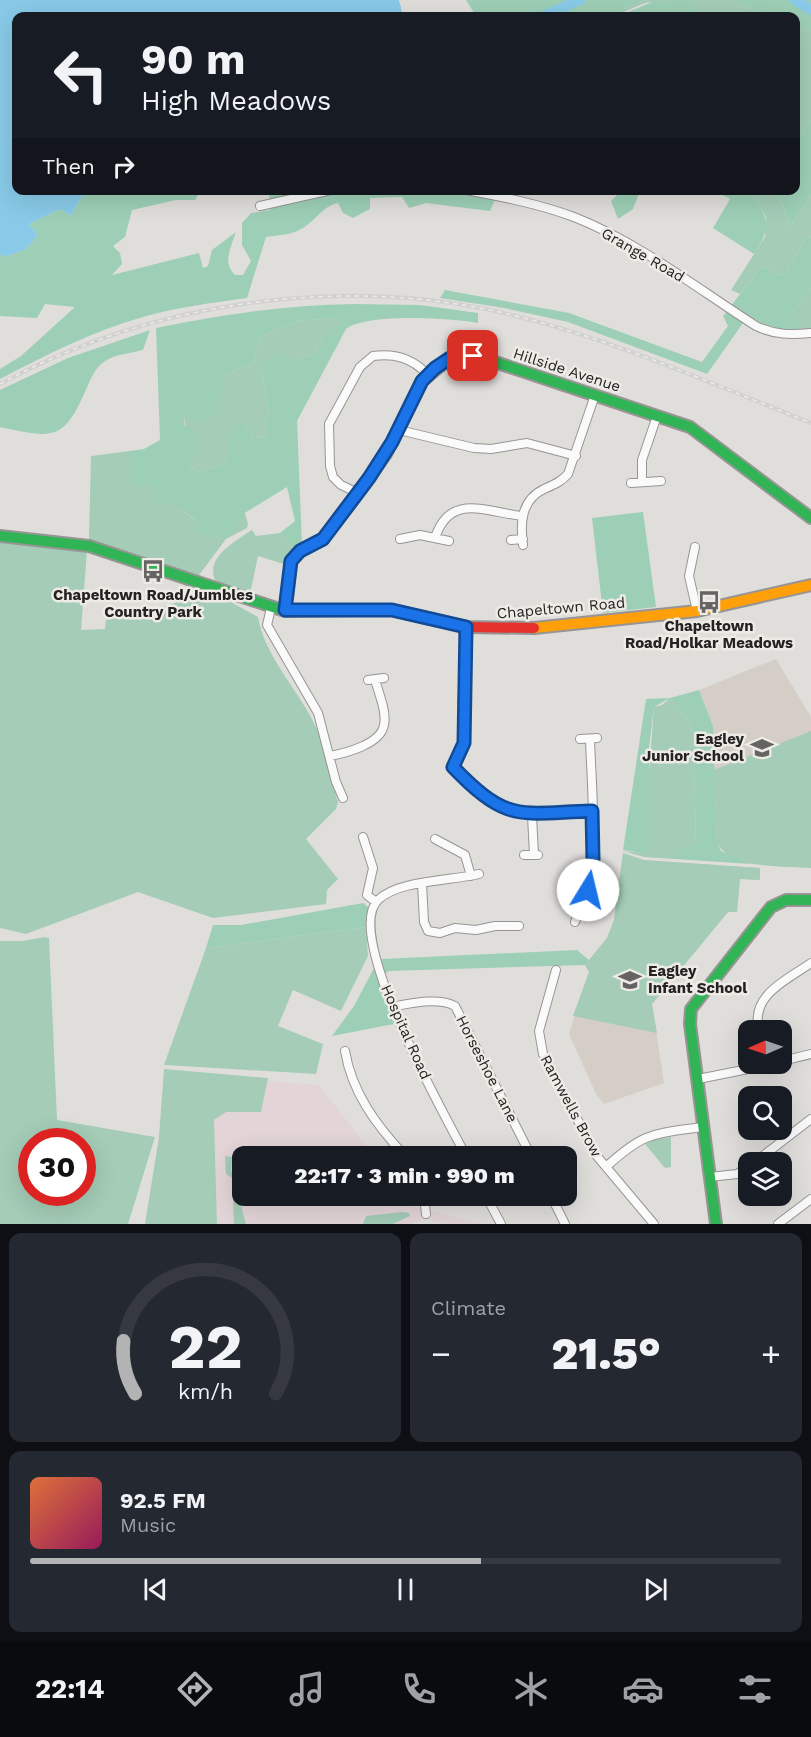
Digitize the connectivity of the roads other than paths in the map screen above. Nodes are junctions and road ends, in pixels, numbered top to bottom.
1 (309, 195) edge
2 (492, 195) edge
3 (260, 206) dead end
4 (811, 333) edge
5 (427, 374) junction
6 (595, 395) junction
7 (657, 416) junction
8 (399, 430) junction
9 (576, 456) junction
10 (661, 481) dead end
11 (642, 482) junction
12 (632, 483) dead end
13 (358, 493) junction
14 (522, 516) junction
15 (811, 518) edge
16 (0, 536) edge
17 (435, 538) junction
18 (400, 539) dead end
19 (511, 540) dead end
20 (449, 542) dead end
21 (696, 546) dead end
22 (811, 585) edge
23 (271, 608) junction
24 (285, 610) junction
25 (697, 611) junction
26 (466, 627) junction
27 (384, 678) dead end
28 (580, 739) dead end
29 (330, 756) junction
30 (343, 798) dead end
31 (592, 811) junction
32 (532, 815) junction
33 (363, 837) dead end
34 (437, 851) dead end
35 (524, 855) dead end
36 (423, 883) junction
37 (572, 896) dead end
38 (811, 900) edge
39 (584, 901) junction
40 (376, 902) junction
41 (575, 922) dead end
42 (519, 926) dead end
43 (811, 963) edge
44 (556, 970) dead end
45 (392, 1007) junction
46 (757, 1020) edge
47 (345, 1051) dead end
48 (811, 1054) edge
49 (792, 1059) edge
50 (738, 1071) edge
51 (698, 1079) junction
52 (811, 1119) edge
53 (703, 1127) junction
54 (397, 1146) edge
55 (461, 1146) edge
56 (526, 1146) edge
57 (768, 1152) edge
58 (606, 1167) junction
59 (738, 1173) edge
60 (710, 1177) junction
61 (811, 1199) edge
62 (425, 1206) edge
63 (491, 1206) edge
64 (556, 1206) edge
65 (426, 1214) dead end
66 (501, 1224) edge
67 (566, 1224) edge
68 (654, 1224) edge
69 (716, 1224) edge
70 (778, 1224) edge

1 - 3 street
2 - 4 street, Grange Road
5 - 6 street, Hillside Avenue
5 - 8 street, Hillside Avenue
5 - 13 street
6 - 7 street, Hillside Avenue
6 - 9 street
7 - 11 street
7 - 15 street, Hillside Avenue
8 - 9 street
8 - 13 street, Hillside Avenue
9 - 14 street
10 - 11 street
11 - 12 street
13 - 24 street, Hillside Avenue
14 - 17 street
14 - 19 street
16 - 23 street, Chapeltown Road
17 - 18 street
17 - 20 street
21 - 25 street
22 - 25 street, Chapeltown Road
23 - 24 street, Chapeltown Road
23 - 29 street
24 - 26 street, Chapeltown Road
25 - 26 street, Chapeltown Road
26 - 32 street
27 - 29 street
28 - 31 street
29 - 30 street
31 - 32 street
31 - 39 street
32 - 35 street
33 - 40 street, Hospital Road
34 - 36 street
36 - 40 street
36 - 42 street
37 - 39 street
38 - 51 street
39 - 41 street
40 - 45 street, Hospital Road
43 - 46 street
44 - 58 street, Ramwells Brow
45 - 55 street, Hospital Road
45 - 56 street, Horseshoe Lane
47 - 54 street
48 - 49 street
50 - 51 street
51 - 53 street
52 - 57 street
53 - 58 street
53 - 60 street
58 - 68 street, Ramwells Brow
59 - 60 street
60 - 69 street
61 - 70 street
62 - 65 street
63 - 66 street
64 - 67 street

